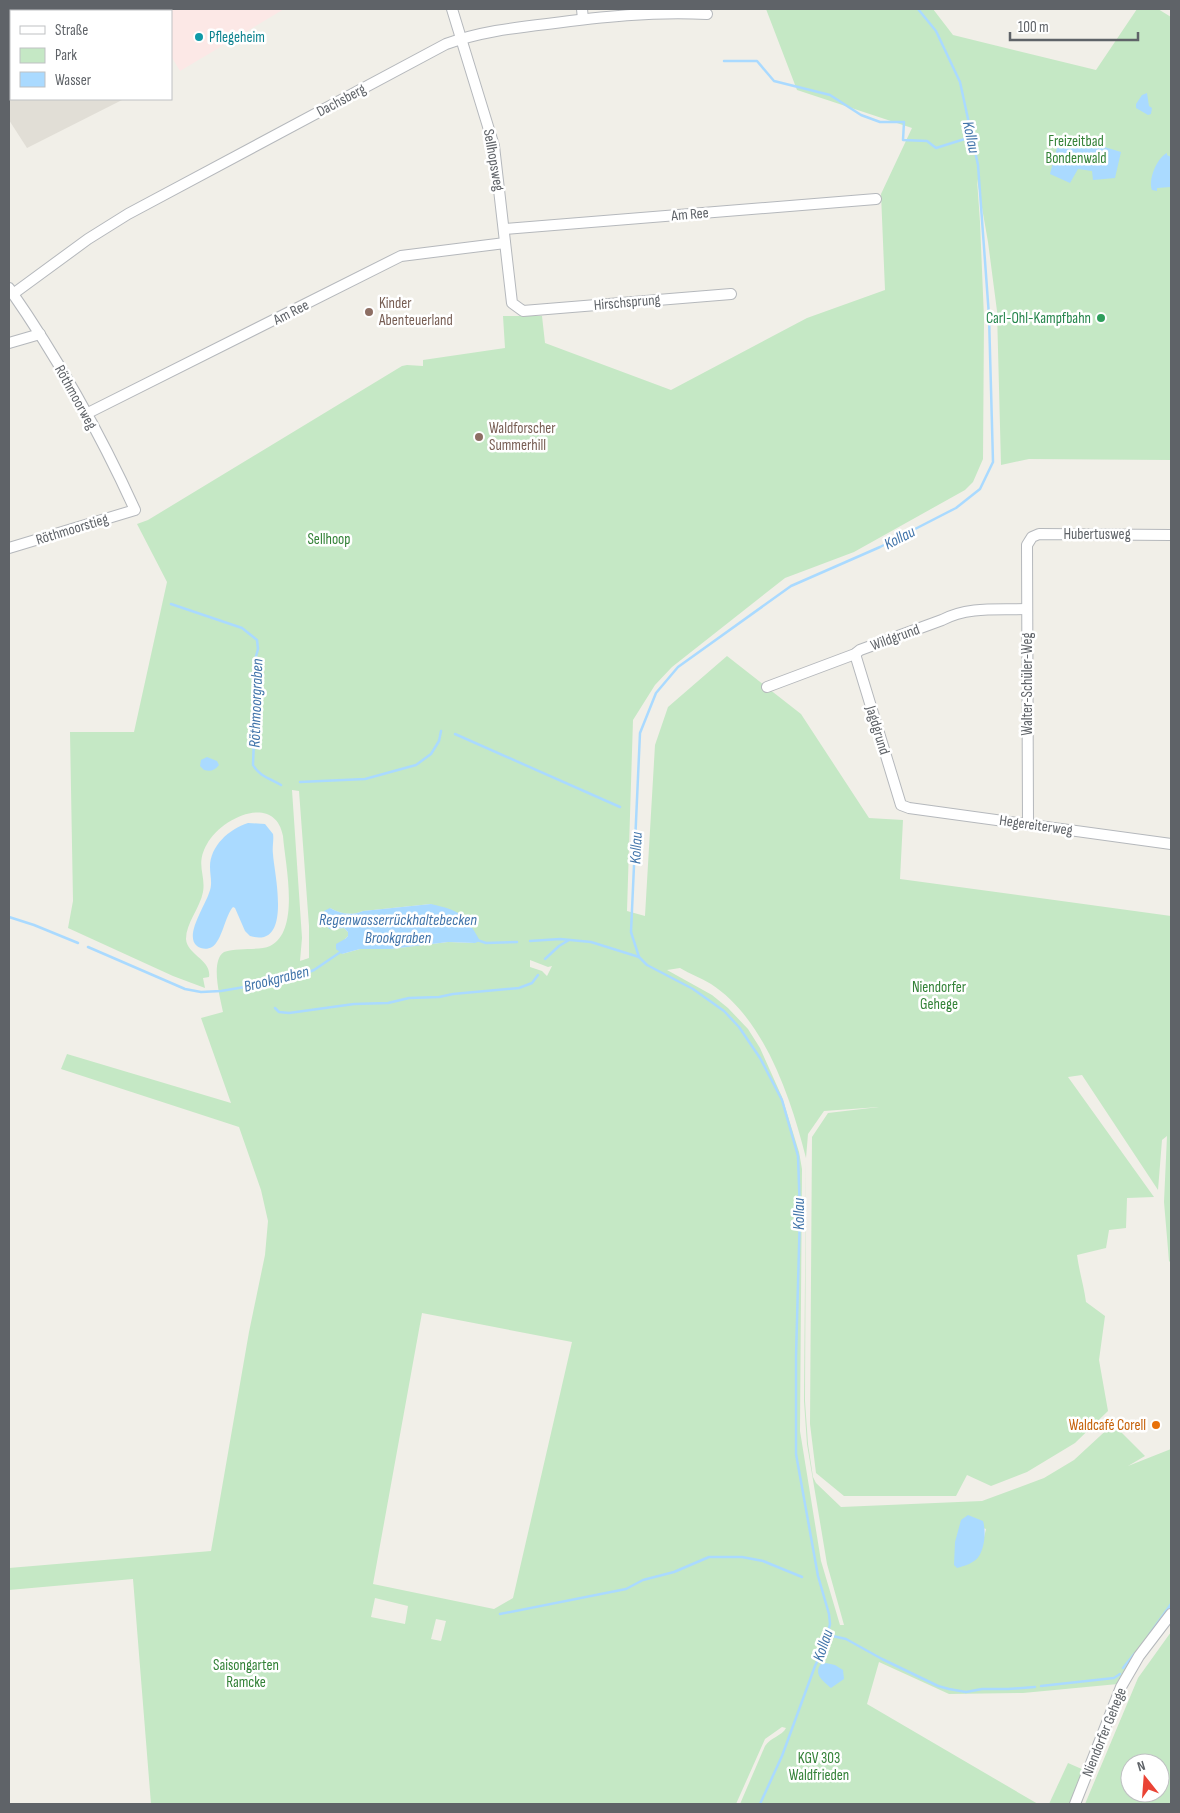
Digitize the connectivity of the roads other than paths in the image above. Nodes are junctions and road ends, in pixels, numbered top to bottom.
1 (452, 9) edge
2 (583, 14) edge
3 (706, 14) dead end
4 (462, 38) junction
5 (876, 199) dead end
6 (504, 229) junction
7 (506, 243) junction
8 (11, 291) edge
9 (731, 294) dead end
10 (523, 311) joint
11 (40, 334) junction
12 (9, 343) edge
13 (86, 414) junction
14 (135, 510) joint
15 (1171, 534) edge
16 (1027, 545) joint
17 (9, 548) edge
18 (1027, 609) junction
19 (855, 654) junction
20 (767, 687) dead end
21 (901, 806) joint
22 (1028, 824) junction
23 (1171, 844) edge
24 (1171, 1614) edge
25 (1075, 1804) edge

1 - 4 street, Sellhopsweg
2 - 3 street, Dachsberg
2 - 4 street, Dachsberg
4 - 6 street, Sellhopsweg
4 - 8 street, Dachsberg
5 - 6 street, Am Ree
6 - 7 street, Sellhopsweg
7 - 10 street, Sellhopsweg
7 - 13 street, Am Ree
8 - 11 street, Röthmoorweg
9 - 10 street, Hirschsprung
11 - 12 street
11 - 13 street, Röthmoorweg
13 - 14 street, Röthmoorweg
14 - 17 street, Röthmoorstieg
15 - 16 street, Hubertusweg
16 - 18 street, Walter-Schüler-Weg
18 - 19 street, Wildgrund
18 - 22 street, Walter-Schüler-Weg
19 - 20 street, Wildgrund
19 - 21 street, Jagdgrund
21 - 22 street, Hegereiterweg
22 - 23 street, Hegereiterweg
24 - 25 street, Niendorfer Gehege

